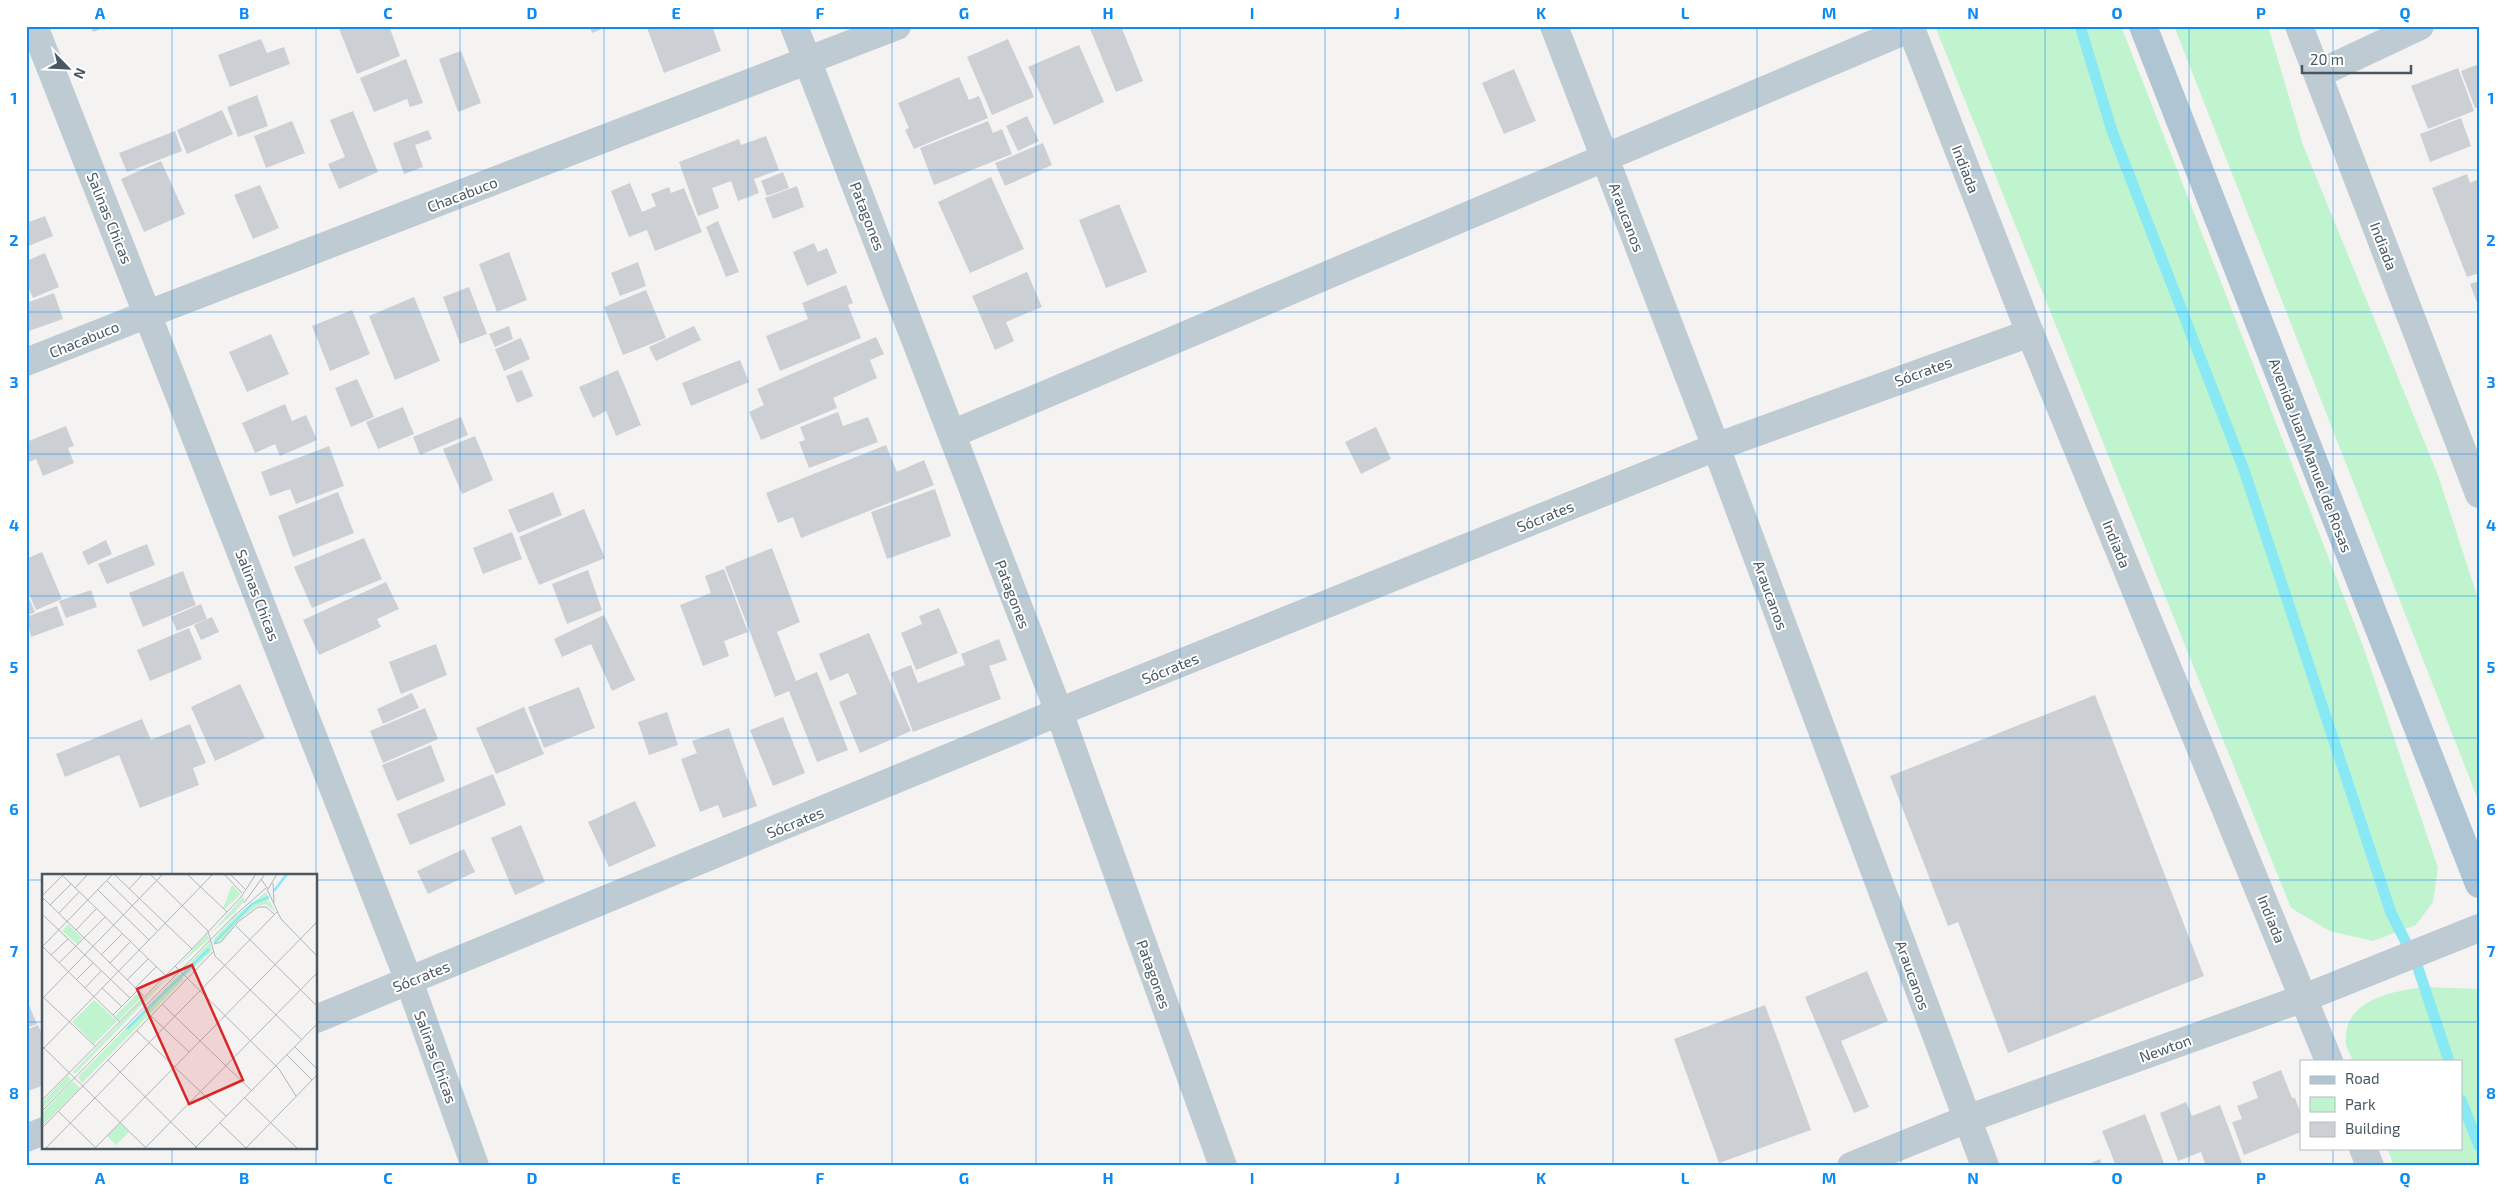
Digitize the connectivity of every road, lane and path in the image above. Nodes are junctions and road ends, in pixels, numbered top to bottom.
1 (34, 26) edge
2 (794, 26) edge
3 (897, 26) edge
4 (1554, 26) edge
5 (2142, 26) edge
6 (2299, 26) edge
7 (2420, 26) edge
8 (1910, 27) edge
9 (809, 62) junction
10 (2318, 74) junction
11 (1605, 158) junction
12 (148, 314) junction
13 (2030, 333) junction
14 (26, 362) edge
15 (952, 434) junction
16 (1716, 447) junction
17 (2479, 494) edge
18 (1059, 712) junction
19 (2479, 884) edge
20 (2479, 928) edge
21 (409, 981) junction
22 (2304, 998) junction
23 (318, 1018) edge
24 (2329, 1060) edge
25 (1966, 1119) junction
26 (42, 1132) edge
27 (26, 1138) edge
28 (2364, 1150) edge
29 (475, 1166) edge
30 (1223, 1166) edge
31 (1851, 1166) edge
32 (1985, 1166) edge
33 (2370, 1166) edge

1 - 12 street, Salinas Chicas
2 - 9 street, Patagones
3 - 9 street, Chacabuco
4 - 11 street, Araucanos
5 - 19 main road, Avenida Juan Manuel de Rosas
6 - 10 street, Indiada
7 - 10 street
8 - 11 street
8 - 13 street, Indiada
9 - 12 street, Chacabuco
9 - 15 street, Patagones
10 - 17 street, Indiada
11 - 15 street
11 - 16 street, Araucanos
12 - 14 street, Chacabuco
12 - 21 street, Salinas Chicas
13 - 16 street, Sócrates
13 - 22 street, Indiada
15 - 18 street, Patagones
16 - 18 street, Sócrates
16 - 25 street, Araucanos
18 - 21 street, Sócrates
18 - 30 street, Patagones
20 - 22 street, Newton
21 - 23 street, Sócrates
21 - 29 street, Salinas Chicas
22 - 24 street, Indiada
22 - 25 street, Newton
25 - 31 street, Newton
25 - 32 street, Araucanos
26 - 27 street
28 - 33 street

